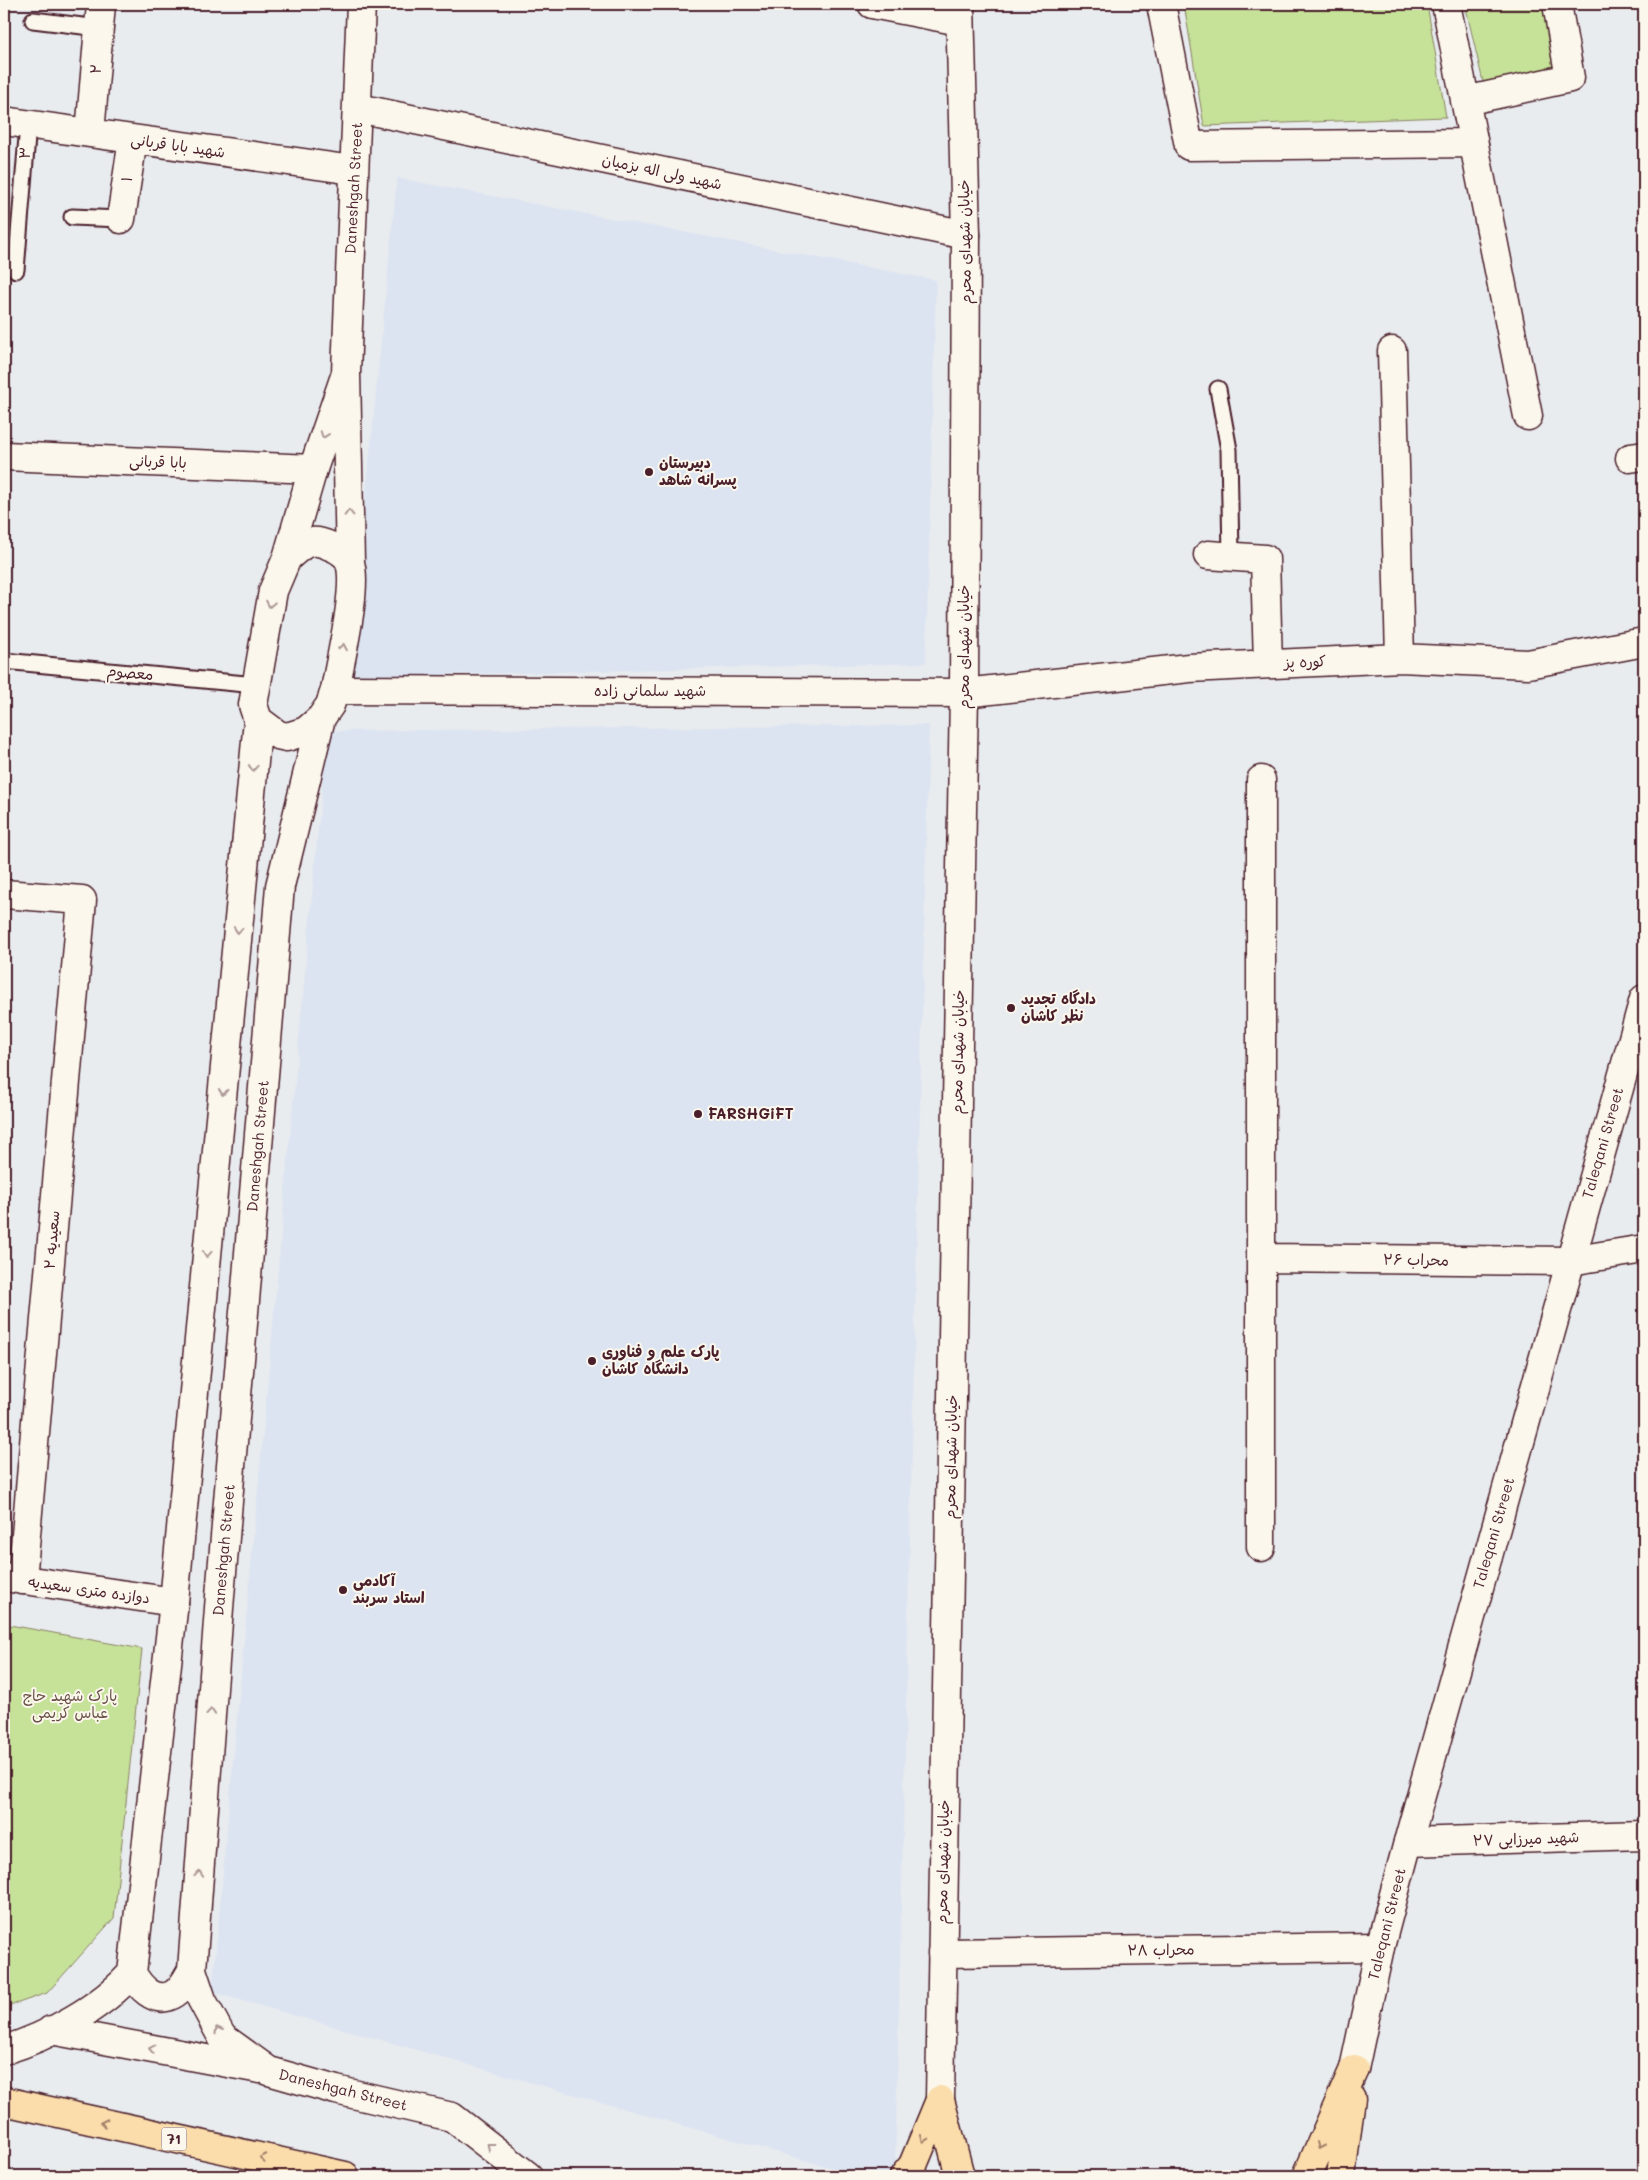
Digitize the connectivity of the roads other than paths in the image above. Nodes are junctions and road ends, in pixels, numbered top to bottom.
1 (361, 4) edge
2 (872, 4) edge
3 (1161, 4) edge
4 (1446, 4) edge
5 (1557, 4) edge
6 (960, 12) edge
7 (100, 16) edge
8 (32, 20) dead end
9 (1465, 101) junction
10 (358, 108) junction
11 (16, 123) edge
12 (90, 133) junction
13 (132, 139) junction
14 (1474, 143) junction
15 (353, 170) junction
16 (72, 217) dead end
17 (121, 219) joint
18 (966, 235) junction
19 (16, 270) dead end
20 (1392, 351) dead end
21 (346, 372) junction
22 (1218, 389) dead end
23 (1528, 416) dead end
24 (4, 456) edge
25 (313, 468) junction
26 (1220, 555) joint
27 (287, 558) junction
28 (350, 562) junction
29 (1644, 642) edge
30 (1400, 658) junction
31 (4, 661) edge
32 (1268, 664) junction
33 (256, 685) junction
34 (335, 690) junction
35 (964, 693) junction
36 (321, 718) junction
37 (258, 720) junction
38 (1261, 780) dead end
39 (4, 894) edge
40 (1644, 1000) edge
41 (1644, 1249) edge
42 (1261, 1258) junction
43 (1570, 1261) junction
44 (1261, 1547) dead end
45 (13, 1579) edge
46 (174, 1602) junction
47 (1644, 1835) edge
48 (1408, 1842) junction
49 (1380, 1947) junction
50 (942, 1953) junction
51 (192, 1970) junction
52 (132, 1973) junction
53 (51, 2030) junction
54 (4, 2050) edge
55 (1354, 2069) junction
56 (269, 2071) junction
57 (940, 2100) junction
58 (4, 2101) edge
59 (345, 2176) edge
60 (528, 2176) edge
61 (904, 2176) edge
62 (960, 2176) edge
63 (1307, 2176) edge
64 (1341, 2176) edge

1 - 10 street, Daneshgah Street
2 - 6 street
3 - 14 street
4 - 9 street
5 - 9 street
6 - 18 street, خیابان شهدای محرم
7 - 8 lane
7 - 12 street, ۲
9 - 14 street
10 - 15 street, Daneshgah Street
10 - 18 street, شهید ولی اله بزمیان
11 - 12 street, شهید بابا قربانی
11 - 19 lane, ۳
12 - 13 street, شهید بابا قربانی
13 - 15 street, شهید بابا قربانی
13 - 17 street, ۱
14 - 23 street
15 - 21 street, Daneshgah Street
16 - 17 lane
18 - 35 street, خیابان شهدای محرم
20 - 30 street
21 -> 25 street, Daneshgah Street
28 -> 21 street, Daneshgah Street
22 - 26 lane
24 - 25 street, بابا قربانی
25 - 27 street, Daneshgah Street
26 - 32 street
27 - 28 street
27 -> 33 street, Daneshgah Street
34 -> 28 street, Daneshgah Street
29 - 30 street, کوره پز
30 - 32 street, کوره پز
31 - 33 lane, معصوم
32 - 35 street, کوره پز
33 - 37 street, Daneshgah Street
34 - 35 street, شهید سلمانی زاده
34 - 36 street, Daneshgah Street
35 - 50 street, خیابان شهدای محرم
36 - 37 street, Daneshgah Street
51 -> 36 street, Daneshgah Street
37 -> 46 street, Daneshgah Street
38 - 42 street
39 - 45 street, سعیدیه ۲
40 - 43 street, Taleqani Street
41 - 43 street, محراب ۲۶
42 - 43 street, محراب ۲۶
42 - 44 street
43 - 48 street, Taleqani Street
45 - 46 street, دوازده متری سعیدیه
46 - 52 street, Daneshgah Street
47 - 48 street, شهید میرزایی ۲۷
48 - 49 street, Taleqani Street
49 - 50 street, محراب ۲۸
49 - 55 street, Taleqani Street
50 - 57 street, خیابان شهدای محرم
51 - 52 street
56 -> 51 street, Daneshgah Street
52 - 53 street
53 - 54 street
56 -> 53 street
55 -> 63 highway
55 - 64 highway
60 -> 56 street, Daneshgah Street
57 -> 61 highway
57 - 62 highway
59 -> 58 highway, 71

